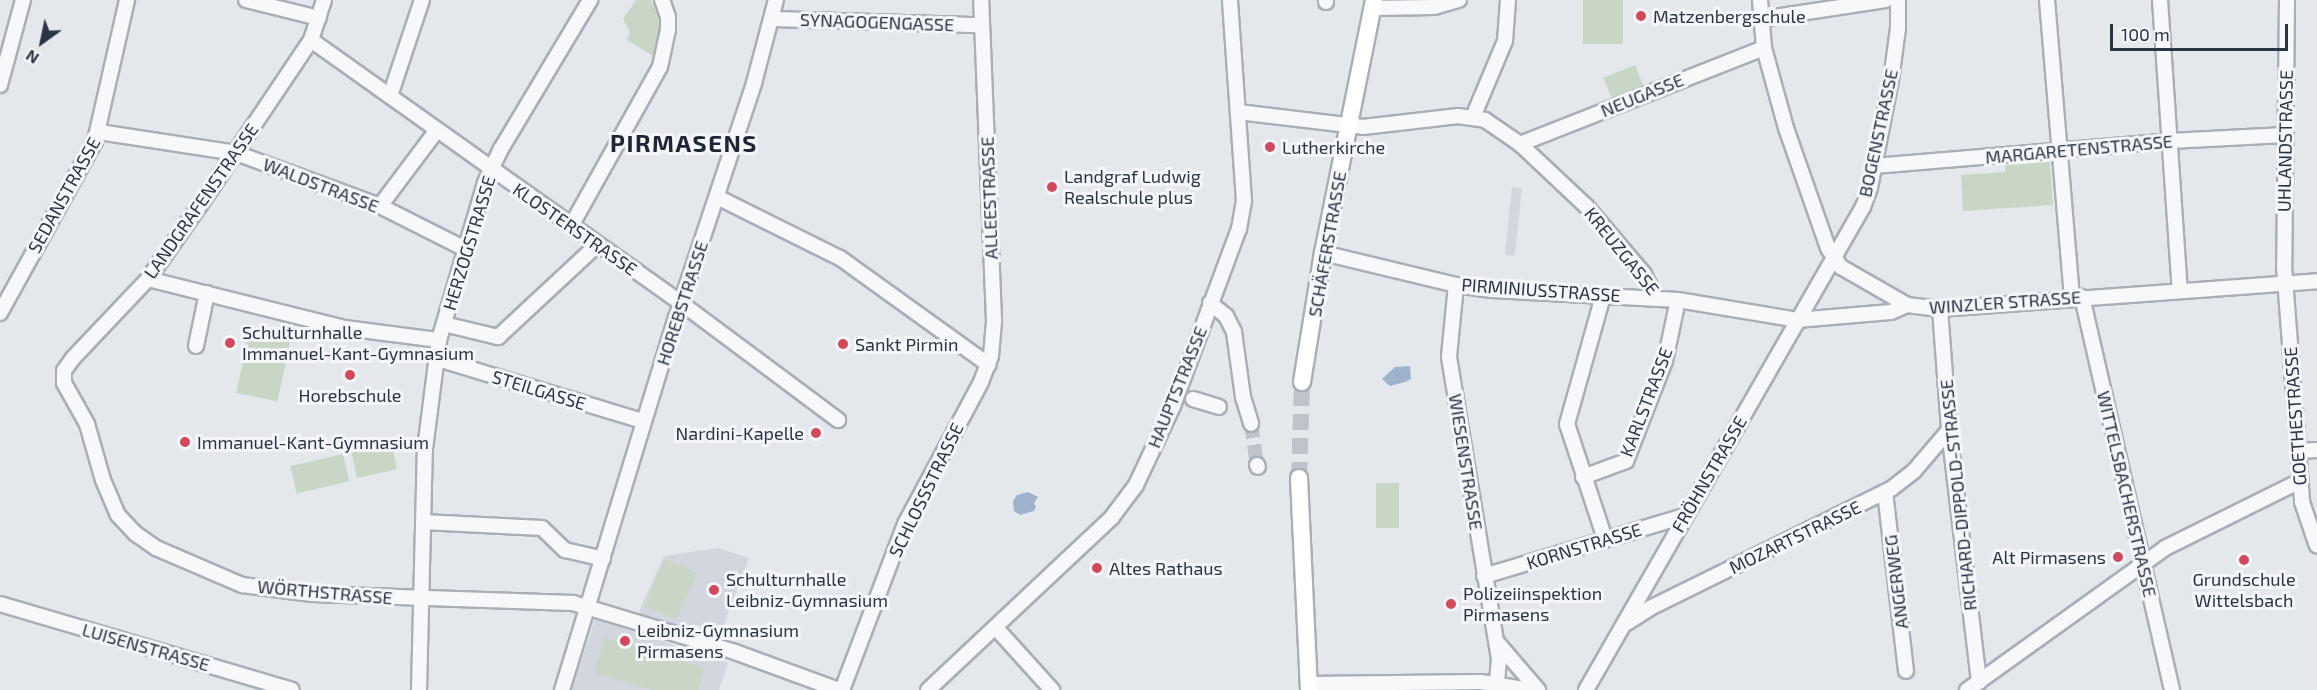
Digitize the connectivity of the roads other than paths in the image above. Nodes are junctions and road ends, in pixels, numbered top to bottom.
1 (23, 0) edge
2 (127, 0) edge
3 (246, 0) edge
4 (324, 0) edge
5 (422, 0) edge
6 (590, 0) edge
7 (662, 0) edge
8 (776, 0) edge
9 (981, 0) edge
10 (1230, 0) edge
11 (1458, 0) edge
12 (1508, 0) edge
13 (1760, 0) edge
14 (1886, 0) edge
15 (1898, 0) edge
16 (2047, 0) edge
17 (2056, 0) edge
18 (2160, 0) edge
19 (2287, 0) edge
20 (1373, 4) edge
21 (320, 18) junction
22 (773, 18) junction
23 (1761, 19) junction
24 (981, 26) junction
25 (311, 40) junction
26 (1764, 48) junction
27 (0, 85) edge
28 (390, 96) junction
29 (1238, 112) junction
30 (1473, 117) junction
31 (1349, 126) junction
32 (437, 130) junction
33 (99, 132) junction
34 (2285, 135) junction
35 (2170, 141) junction
36 (1520, 144) junction
37 (2060, 150) junction
38 (236, 153) junction
39 (1874, 166) junction
40 (491, 169) junction
41 (717, 197) junction
42 (380, 207) junction
43 (571, 226) junction
44 (597, 245) junction
45 (465, 249) junction
46 (1323, 253) junction
47 (1834, 260) junction
48 (148, 279) junction
49 (2317, 281) edge
50 (2285, 283) junction
51 (1456, 285) junction
52 (2180, 290) junction
53 (207, 293) junction
54 (1603, 296) junction
55 (1655, 298) junction
56 (2077, 298) junction
57 (1678, 300) junction
58 (681, 303) junction
59 (1210, 303) junction
60 (1907, 305) junction
61 (1940, 309) junction
62 (0, 313) edge
63 (1797, 320) junction
64 (444, 324) junction
65 (439, 340) junction
66 (196, 346) dead end
67 (435, 358) junction
68 (989, 365) junction
69 (64, 371) joint
70 (1302, 382) tunnel mouth
71 (975, 392) joint
72 (1193, 399) dead end
73 (1247, 409) junction
74 (838, 420) dead end
75 (643, 421) junction
76 (1251, 424) tunnel mouth
77 (1949, 430) junction
78 (2317, 450) edge
79 (2298, 452) junction
80 (1583, 477) junction
81 (1299, 478) tunnel mouth
82 (2300, 481) junction
83 (1885, 492) junction
84 (1684, 516) junction
85 (423, 522) junction
86 (1605, 539) junction
87 (2317, 546) edge
88 (603, 559) junction
89 (2144, 563) junction
90 (1484, 576) junction
91 (420, 599) junction
92 (0, 604) edge
93 (588, 607) junction
94 (1625, 624) junction
95 (996, 628) junction
96 (1495, 639) junction
97 (1906, 671) dead end
98 (1497, 683) junction
99 (1973, 686) edge
100 (1309, 687) edge
101 (292, 690) edge
102 (419, 690) edge
103 (562, 690) edge
104 (840, 690) edge
105 (928, 690) edge
106 (1052, 690) edge
107 (1531, 690) edge
108 (1538, 690) edge
109 (1586, 690) edge
110 (2172, 690) edge

1 - 27 street
2 - 33 street, SEDANSTRASSE
3 - 21 street
4 - 21 street, LANDGRAFENSTRASSE
5 - 28 street
6 - 40 street, HERZOGSTRASSE
7 - 43 street
8 - 22 street, HOREBSTRASSE
9 - 24 street, ALLEESTRASSE
10 - 29 street, HAUPTSTRASSE
11 - 20 street
12 - 30 street
13 - 23 street
14 - 23 street
15 - 39 street, BOGENSTRASSE
16 - 17 street
16 - 37 street, WITTELSBACHERSTRASSE
18 - 35 street
19 - 34 street, UHLANDSTRASSE
20 - 31 main road, SCHÄFERSTRASSE
21 - 25 street, LANDGRAFENSTRASSE
22 - 24 street, SYNAGOGENGASSE
22 - 41 street, HOREBSTRASSE
23 - 26 street
24 - 68 street, ALLEESTRASSE
25 - 28 street, KLOSTERSTRASSE
25 - 38 street, LANDGRAFENSTRASSE
26 - 36 street, NEUGASSE
26 - 47 street
28 - 32 street, KLOSTERSTRASSE
29 - 31 street
29 - 59 street, HAUPTSTRASSE
30 - 31 street
30 - 36 street, KREUZGASSE
31 - 46 main road, SCHÄFERSTRASSE
32 - 40 street, KLOSTERSTRASSE
32 - 42 street
33 - 38 street, WALDSTRASSE
33 - 62 street, SEDANSTRASSE
34 - 35 street, MARGARETENSTRASSE
34 - 50 street, UHLANDSTRASSE
35 - 37 street, MARGARETENSTRASSE
35 - 52 street
36 - 55 street, KREUZGASSE
37 - 39 street, MARGARETENSTRASSE
37 - 56 street, WITTELSBACHERSTRASSE
38 - 42 street, WALDSTRASSE
38 - 48 street, LANDGRAFENSTRASSE
39 - 47 street, BOGENSTRASSE
40 - 43 street, KLOSTERSTRASSE
40 - 45 street, HERZOGSTRASSE
41 - 58 street, HOREBSTRASSE
41 - 68 street
42 - 45 street, WALDSTRASSE
43 - 44 street, KLOSTERSTRASSE
44 - 58 street, KLOSTERSTRASSE
44 - 64 street
45 - 64 street, HERZOGSTRASSE
46 - 51 street, PIRMINIUSSTRASSE
46 - 70 main road, SCHÄFERSTRASSE
47 - 60 street, WINZLER STRASSE
47 - 63 street, FRÖHNSTRASSE
48 - 53 street
48 - 69 street, LANDGRAFENSTRASSE
49 - 50 street, WINZLER STRASSE
50 - 52 street, WINZLER STRASSE
50 - 79 street, GOETHESTRASSE
51 - 54 street, PIRMINIUSSTRASSE
51 - 90 street, WIESENSTRASSE
52 - 56 street, WINZLER STRASSE
53 - 65 street
53 - 66 street
54 - 55 street, PIRMINIUSSTRASSE
54 - 80 street
55 - 57 street, KREUZGASSE
56 - 61 street, WINZLER STRASSE
56 - 89 street, WITTELSBACHERSTRASSE
57 - 63 street, KREUZGASSE
57 - 80 street, KARLSTRASSE
58 - 74 street, KLOSTERSTRASSE
58 - 75 street, HOREBSTRASSE
59 - 73 street
59 - 95 street, HAUPTSTRASSE
60 - 61 street, WINZLER STRASSE
60 - 63 street, KREUZGASSE
61 - 77 street, RICHARD-DIPPOLD-STRASSE
63 - 84 street, FRÖHNSTRASSE
64 - 65 street, HERZOGSTRASSE
65 - 67 street, HERZOGSTRASSE
67 - 75 street, STEILGASSE
67 - 85 street, HERZOGSTRASSE
68 - 71 street, ALLEESTRASSE
69 - 91 street, WÖRTHSTRASSE
71 - 104 street, SCHLOSSSTRASSE
72 - 73 street
73 - 76 street
75 - 88 street, HOREBSTRASSE
77 - 83 street, MOZARTSTRASSE
77 - 99 street, RICHARD-DIPPOLD-STRASSE
78 - 79 street
79 - 82 street, GOETHESTRASSE
80 - 86 street
81 - 100 main road
82 - 87 street, GOETHESTRASSE
82 - 89 street
83 - 94 street, MOZARTSTRASSE
83 - 97 street, ANGERWEG
84 - 86 street, KORNSTRASSE
84 - 94 street, FRÖHNSTRASSE
85 - 88 street
85 - 91 street, HERZOGSTRASSE
86 - 90 street, KORNSTRASSE
88 - 93 street, HOREBSTRASSE
89 - 99 street
89 - 110 street, WITTELSBACHERSTRASSE
90 - 96 street, WIESENSTRASSE
91 - 93 street, WÖRTHSTRASSE
91 - 102 street, HERZOGSTRASSE
92 - 101 street, LUISENSTRASSE
93 - 103 street, HOREBSTRASSE
93 - 104 street, WÖRTHSTRASSE
94 - 109 street, FRÖHNSTRASSE
95 - 105 street, HAUPTSTRASSE
95 - 106 street
96 - 98 street, WIESENSTRASSE
96 - 108 street
98 - 100 street
98 - 107 street

